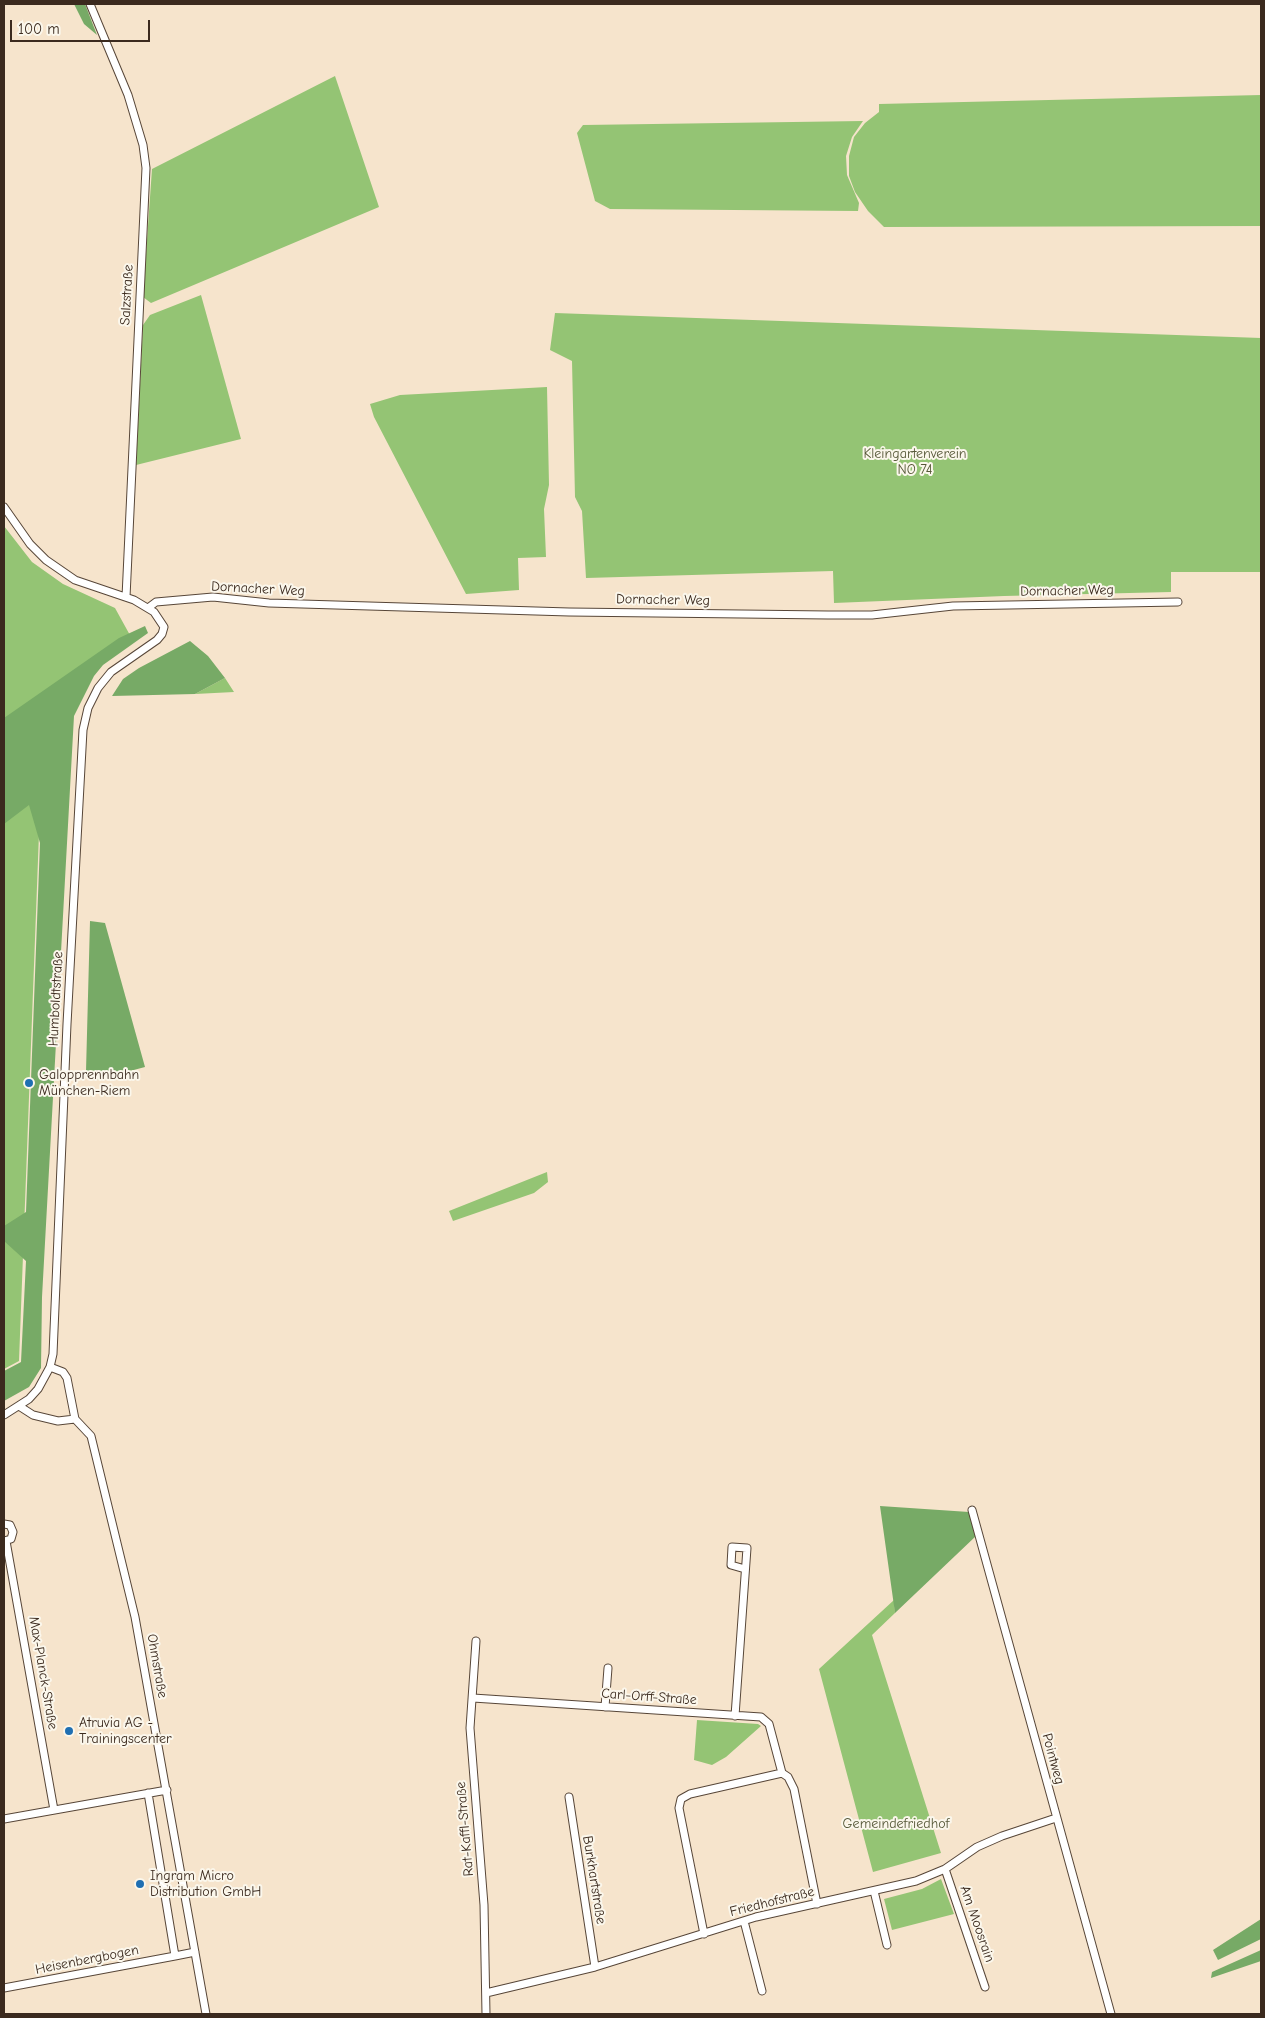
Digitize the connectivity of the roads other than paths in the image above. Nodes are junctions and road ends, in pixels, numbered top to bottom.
1 (90, 4) edge
2 (4, 507) edge
3 (126, 597) junction
4 (1178, 602) dead end
5 (148, 608) junction
6 (50, 1367) junction
7 (19, 1406) junction
8 (4, 1415) edge
9 (75, 1419) junction
10 (972, 1510) dead end
11 (4, 1524) edge
12 (5, 1541) edge
13 (745, 1569) dead end
14 (476, 1641) dead end
15 (608, 1668) dead end
16 (473, 1698) junction
17 (605, 1707) junction
18 (735, 1716) junction
19 (782, 1773) junction
20 (167, 1790) junction
21 (148, 1793) junction
22 (569, 1797) dead end
23 (54, 1810) junction
24 (1056, 1818) junction
25 (4, 1819) edge
26 (945, 1869) junction
27 (874, 1890) junction
28 (817, 1904) junction
29 (744, 1921) junction
30 (704, 1934) junction
31 (887, 1945) dead end
32 (195, 1952) junction
33 (175, 1956) junction
34 (595, 1967) junction
35 (985, 1987) dead end
36 (4, 1988) edge
37 (762, 1992) dead end
38 (486, 1993) junction
39 (206, 2014) edge
40 (486, 2014) edge
41 (1110, 2014) edge

1 - 3 street, Salzstraße
2 - 3 street
3 - 5 street
4 - 5 street, Dornacher Weg
5 - 6 street, Humboldtstraße
6 - 7 street, Humboldtstraße
6 - 9 street
7 - 8 street, Humboldtstraße
7 - 9 street
9 - 20 street, Ohmstraße
10 - 24 street, Pointweg
11 - 12 street, Max-Planck-Straße
12 - 23 street, Max-Planck-Straße
13 - 18 street
14 - 16 street, Rat-Kaffl-Straße
15 - 17 street
16 - 17 street, Carl-Orff-Straße
16 - 38 street, Rat-Kaffl-Straße
17 - 18 street, Carl-Orff-Straße
18 - 19 street, Carl-Orff-Straße
19 - 28 street, Carl-Orff-Straße
19 - 30 street
20 - 21 street
20 - 32 street, Ohmstraße
21 - 23 street
21 - 33 street
22 - 34 street, Burkhartstraße
23 - 25 street
24 - 26 street, Friedhofstraße
24 - 41 street, Pointweg
26 - 27 street, Friedhofstraße
26 - 35 street, Am Moosrain
27 - 28 street, Friedhofstraße
27 - 31 street
28 - 29 street, Friedhofstraße
29 - 30 street, Friedhofstraße
29 - 37 street
30 - 34 street, Friedhofstraße
32 - 33 street, Heisenbergbogen
32 - 39 street, Ohmstraße
33 - 36 street, Heisenbergbogen
34 - 38 street, Friedhofstraße
38 - 40 street, Rat-Kaffl-Straße

